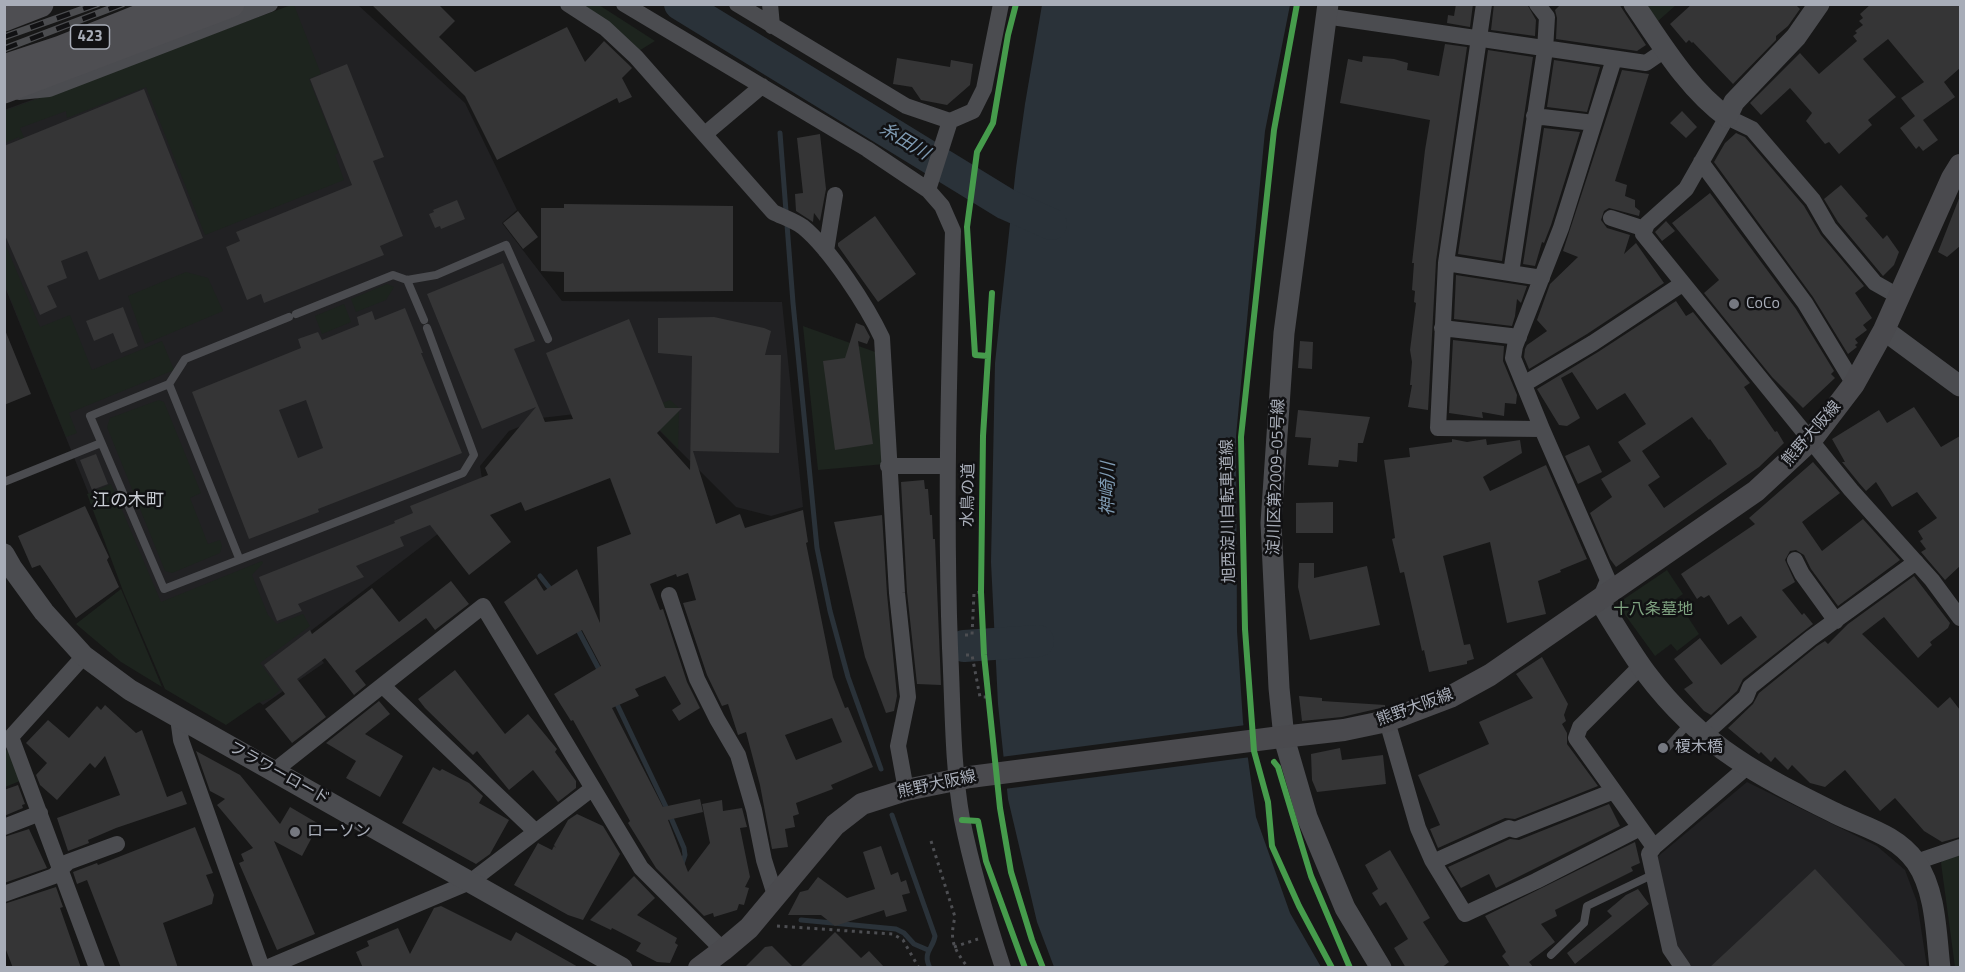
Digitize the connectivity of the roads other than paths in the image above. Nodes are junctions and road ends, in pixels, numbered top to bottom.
1 (40, 4) edge
2 (174, 4) edge
3 (231, 4) edge
4 (270, 4) edge
5 (568, 4) edge
6 (624, 4) edge
7 (737, 4) edge
8 (770, 4) edge
9 (1001, 4) edge
10 (1484, 4) edge
11 (1537, 4) edge
12 (1634, 4) edge
13 (1816, 6) edge
14 (1327, 10) edge
15 (4, 18) edge
16 (772, 26) junction
17 (1479, 39) junction
18 (1545, 50) junction
19 (1665, 50) junction
20 (1614, 59) junction
21 (4, 68) edge
22 (762, 87) junction
23 (4, 92) edge
24 (1534, 116) junction
25 (1727, 117) junction
26 (1594, 123) junction
27 (948, 129) junction
28 (705, 134) junction
29 (1701, 162) junction
30 (1960, 165) edge
31 (931, 184) junction
32 (835, 195) dead end
33 (1611, 218) dead end
34 (1645, 229) junction
35 (826, 251) junction
36 (1446, 264) junction
37 (1511, 273) junction
38 (1542, 278) junction
39 (407, 280) junction
40 (1682, 284) junction
41 (1898, 296) junction
42 (1442, 328) junction
43 (1884, 330) junction
44 (1519, 337) junction
45 (548, 339) dead end
46 (170, 384) junction
47 (1524, 384) junction
48 (1854, 384) junction
49 (1960, 386) edge
50 (1542, 429) junction
51 (1812, 439) junction
52 (101, 443) junction
53 (888, 466) junction
54 (947, 466) junction
55 (4, 482) edge
56 (4, 554) edge
57 (239, 558) junction
58 (1795, 560) dead end
59 (1916, 562) junction
60 (669, 595) dead end
61 (1599, 600) junction
62 (1960, 618) edge
63 (1836, 621) junction
64 (84, 656) junction
65 (1641, 666) junction
66 (383, 686) junction
67 (178, 718) junction
68 (1387, 721) junction
69 (1698, 728) junction
70 (8, 738) edge
71 (1278, 738) junction
72 (1666, 749) dead end
73 (1748, 766) junction
74 (274, 771) junction
75 (963, 779) junction
76 (593, 788) junction
77 (906, 790) junction
78 (1614, 791) junction
79 (40, 813) junction
80 (4, 827) edge
81 (1640, 828) junction
82 (535, 831) junction
83 (117, 844) dead end
84 (1960, 847) edge
85 (1654, 848) junction
86 (1433, 862) junction
87 (1916, 862) junction
88 (61, 869) junction
89 (1654, 874) junction
90 (470, 882) junction
91 (4, 894) edge
92 (775, 895) junction
93 (723, 950) junction
94 (1551, 955) dead end
95 (97, 968) edge
96 (264, 968) edge
97 (622, 968) edge
98 (699, 968) edge
99 (1003, 968) edge
100 (1381, 968) edge
101 (1683, 968) edge
102 (1940, 968) edge

1 - 15 highway
2 - 21 highway, 423
3 - 23 highway, 423
4 - 23 street
5 - 28 street
6 - 22 street
7 - 16 street
8 - 16 street
9 - 27 street
10 - 17 street
11 - 18 street
12 - 19 street
13 - 25 street
14 - 17 street
14 - 71 street, 淀川区第2009-05号線
16 - 27 street
17 - 18 street
17 - 36 street
18 - 20 street
18 - 24 street
19 - 20 street
19 - 25 street
20 - 26 street
22 - 28 street
22 - 31 street
24 - 26 street
24 - 37 street
25 - 29 street
25 - 41 street
26 - 38 street
27 - 31 street
28 - 35 street
29 - 34 street
29 - 48 street
30 - 41 main road, 熊野大阪線
31 - 54 street
32 - 35 street
33 - 34 street
34 - 40 street
35 - 53 street
36 - 37 street
36 - 42 street
37 - 38 street
38 - 44 street
39 - 45 lane
39 - 46 lane
39 - 57 lane
40 - 47 street
40 - 51 street
41 - 43 main road, 熊野大阪線
42 - 44 street
42 - 50 street
43 - 48 main road, 熊野大阪線
43 - 49 street
44 - 47 street
46 - 52 lane
46 - 57 lane
47 - 50 street
48 - 51 main road, 熊野大阪線
50 - 61 street
51 - 59 street
51 - 61 main road, 熊野大阪線
52 - 55 lane
52 - 57 lane
53 - 54 street
53 - 77 street
54 - 75 street
56 - 64 street, フラワーロード
58 - 63 street
59 - 62 street
59 - 63 street
60 - 92 street
61 - 65 street
61 - 68 main road, 熊野大阪線
63 - 69 street
64 - 67 street, フラワーロード
64 - 70 street
65 - 69 street
65 - 78 street
66 - 74 street
66 - 76 street
66 - 82 street
67 - 74 street, フラワーロード
67 - 96 street
68 - 71 main road, 熊野大阪線
68 - 86 street
69 - 72 lane
69 - 73 street
70 - 79 street
71 - 75 main road, 熊野大阪線
71 - 100 street, 淀川区第2009-05号線
73 - 85 street
73 - 87 street
74 - 90 street, フラワーロード
75 - 77 main road, 熊野大阪線
75 - 99 street
76 - 82 street
76 - 93 street
77 - 92 main road, 熊野大阪線
78 - 81 street
78 - 86 street
79 - 80 street
79 - 88 street
81 - 85 street
81 - 86 street
82 - 90 street
83 - 88 street
84 - 87 street
85 - 89 street
87 - 102 street
88 - 91 street
88 - 95 street
89 - 94 lane
89 - 101 street
90 - 96 street
90 - 97 street, フラワーロード
92 - 93 main road, 熊野大阪線
93 - 98 main road, 熊野大阪線

